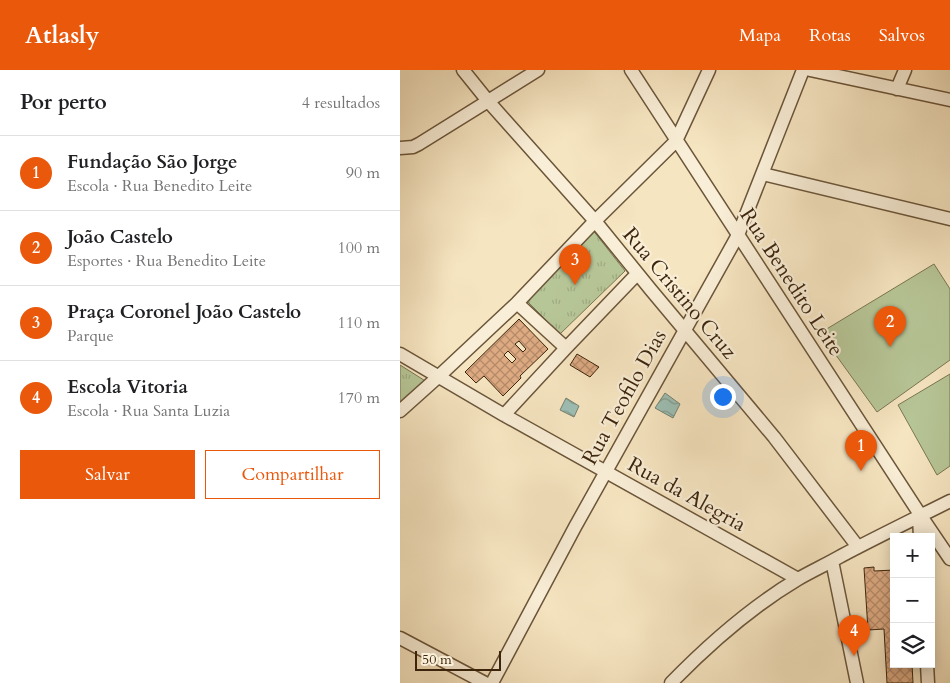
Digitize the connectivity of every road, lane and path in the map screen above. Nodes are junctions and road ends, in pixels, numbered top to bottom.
1 (463, 70) edge
2 (538, 70) edge
3 (631, 70) edge
4 (709, 70) edge
5 (803, 70) edge
6 (810, 70) edge
7 (905, 70) edge
8 (897, 89) junction
9 (950, 100) edge
10 (488, 101) junction
11 (676, 140) junction
12 (400, 148) edge
13 (763, 174) junction
14 (950, 220) edge
15 (594, 221) junction
16 (738, 235) junction
17 (637, 274) junction
18 (517, 303) junction
19 (684, 330) junction
20 (566, 348) junction
21 (400, 354) edge
22 (438, 377) junction
23 (400, 411) edge
24 (504, 415) junction
25 (605, 472) junction
26 (950, 501) edge
27 (920, 516) junction
28 (920, 533) edge
29 (858, 547) junction
30 (950, 559) edge
31 (832, 561) junction
32 (798, 579) junction
33 (400, 638) edge
34 (927, 668) edge
35 (485, 683) edge
36 (492, 683) edge
37 (672, 683) edge
38 (857, 683) edge
39 (928, 683) edge

1 - 10 street, Rua Cristino Cruz
2 - 10 street
3 - 11 street, Rua Benedito Leite
4 - 11 street
5 - 13 street, Rua Teofilo Dias
6 - 8 street
7 - 8 street
8 - 9 street
10 - 12 street
10 - 15 street, Rua Cristino Cruz
11 - 15 street
11 - 16 street, Rua Benedito Leite
13 - 14 street
13 - 16 street, Rua Teofilo Dias
15 - 17 street, Rua Cristino Cruz
15 - 18 street
16 - 19 street, Rua Teofilo Dias
16 - 27 street, Rua Benedito Leite
17 - 19 street, Rua Cristino Cruz
17 - 20 street
18 - 20 street
18 - 22 street
19 - 25 street, Rua Teofilo Dias
19 - 29 street, Rua Cristino Cruz
20 - 24 street
21 - 22 street, Rua da Alegria
22 - 23 street
22 - 24 street, Rua da Alegria
24 - 25 street, Rua da Alegria
25 - 32 street, Rua da Alegria
25 - 36 street, Rua Teofilo Dias
26 - 27 street
27 - 28 street
27 - 29 street
27 - 30 street, Rua Benedito Leite
29 - 31 street
31 - 32 street
31 - 38 street
32 - 37 street
33 - 35 street
34 - 39 street

